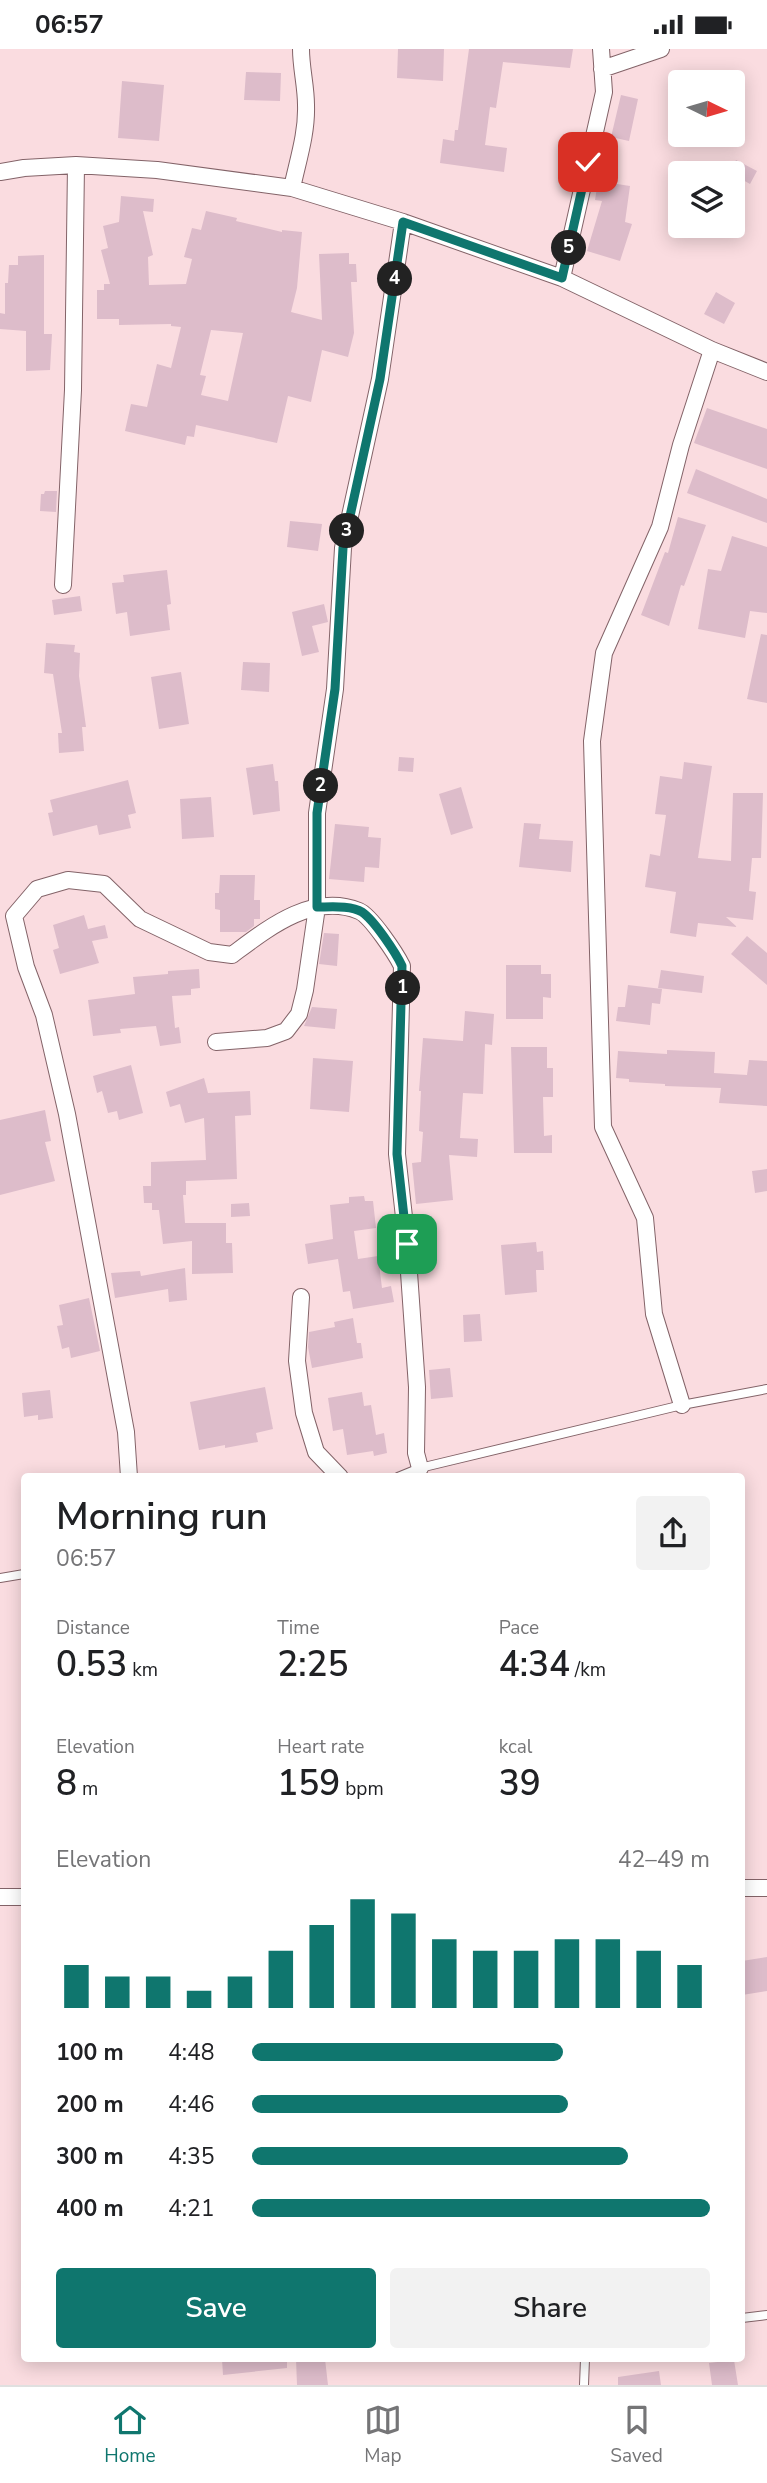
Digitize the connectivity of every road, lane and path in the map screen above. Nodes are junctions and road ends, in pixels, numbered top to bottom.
1 (301, 49) edge
2 (601, 49) edge
3 (661, 49) edge
4 (602, 69) junction
5 (76, 165) junction
6 (0, 172) edge
7 (292, 188) junction
8 (403, 222) junction
9 (562, 278) junction
10 (712, 350) junction
11 (767, 372) edge
12 (63, 585) dead end
13 (317, 907) junction
14 (216, 1042) dead end
15 (301, 1297) dead end
16 (767, 1389) edge
17 (682, 1405) junction
18 (420, 1468) junction
19 (129, 1473) edge
20 (337, 1473) edge
21 (408, 1473) edge
22 (21, 1575) edge
23 (0, 1579) edge
24 (745, 1888) edge
25 (767, 1888) edge
26 (0, 1897) edge
27 (21, 1897) edge
28 (767, 2315) edge
29 (745, 2318) edge
30 (585, 2362) edge
31 (584, 2385) edge

1 - 7 street
2 - 4 street
3 - 4 street
4 - 9 street
5 - 6 street
5 - 7 street
5 - 12 street
7 - 8 street
8 - 9 street
8 - 13 street
9 - 10 street
10 - 11 street
10 - 17 street
13 - 14 street
13 - 18 street
13 - 19 street
15 - 20 street
16 - 17 lane
17 - 18 lane
18 - 21 lane
22 - 23 lane
24 - 25 street
26 - 27 street
28 - 29 lane
30 - 31 lane

